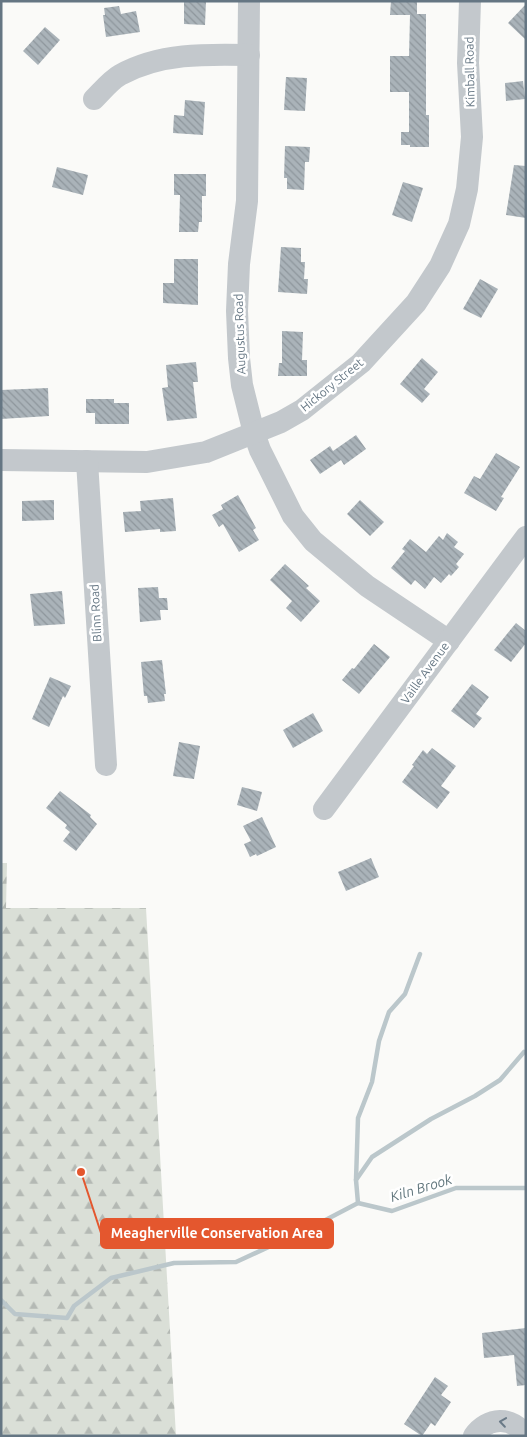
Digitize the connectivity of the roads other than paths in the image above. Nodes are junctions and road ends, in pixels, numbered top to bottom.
1 (249, 1) edge
2 (470, 1) edge
3 (249, 55) junction
4 (94, 99) dead end
5 (471, 143) joint
6 (254, 433) junction
7 (1, 460) edge
8 (87, 461) junction
9 (526, 537) edge
10 (448, 641) junction
11 (106, 765) dead end
12 (324, 809) dead end
13 (474, 1436) edge
14 (524, 1436) edge

1 - 3 street, Augustus Road
2 - 5 street, Kimball Road
3 - 4 street
3 - 6 street, Augustus Road
5 - 6 street, Hickory Street
6 - 8 street, Hickory Street
6 - 10 street, Augustus Road
7 - 8 street, Hickory Street
8 - 11 street, Blinn Road
9 - 10 street, Vaille Avenue
10 - 12 street, Vaille Avenue
14 -> 13 street

